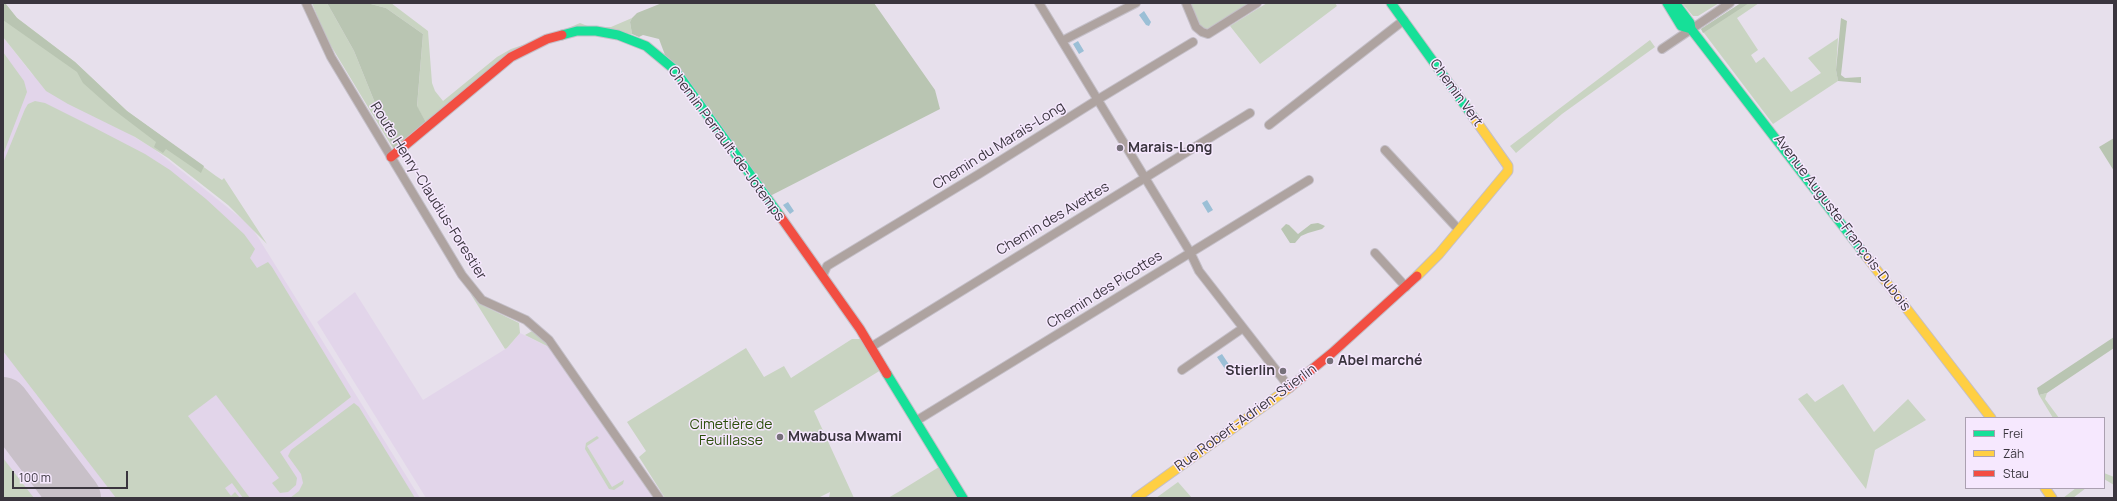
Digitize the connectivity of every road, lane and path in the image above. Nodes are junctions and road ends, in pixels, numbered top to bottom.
1 (306, 3) edge
2 (1039, 3) edge
3 (1136, 3) edge
4 (1186, 3) edge
5 (1256, 3) edge
6 (1391, 3) edge
7 (1667, 3) edge
8 (1675, 3) edge
9 (1730, 3) edge
10 (1404, 20) junction
11 (1691, 29) junction
12 (1062, 41) junction
13 (1194, 42) dead end
14 (1662, 49) dead end
15 (1097, 100) junction
16 (1250, 113) dead end
17 (1269, 125) dead end
18 (1385, 150) dead end
19 (391, 157) junction
20 (1508, 166) joint
21 (1145, 178) junction
22 (1309, 180) dead end
23 (1459, 230) junction
24 (1190, 252) junction
25 (1375, 253) dead end
26 (823, 275) junction
27 (1406, 287) junction
28 (1243, 328) junction
29 (871, 347) junction
30 (1182, 370) dead end
31 (1290, 388) junction
32 (1990, 417) edge
33 (916, 421) junction
34 (2046, 489) edge
35 (659, 498) edge
36 (963, 498) edge
37 (1136, 498) edge
38 (2052, 498) edge

1 - 19 street, Route Henry-Claudius-Forestier
2 - 12 street
3 - 12 street
4 - 5 street
6 - 10 street, Chemin Vert
7 - 11 street, Avenue Auguste-François-Dubois
8 - 11 street, Avenue Auguste-François-Dubois
9 - 11 street
10 - 17 street
10 - 20 street, Chemin Vert
11 - 14 street
11 - 32 street, Avenue Auguste-François-Dubois
12 - 15 street
13 - 15 street, Chemin du Marais-Long
15 - 21 street
15 - 26 street, Chemin du Marais-Long
16 - 21 street, Chemin des Avettes
18 - 23 street
19 - 26 street, Chemin Perrault-de-Jotemps
19 - 35 street, Route Henry-Claudius-Forestier
20 - 23 street, Rue Robert-Adrien-Stierlin
21 - 24 street
21 - 29 street, Chemin des Avettes
22 - 24 street, Chemin des Picottes
23 - 27 street, Rue Robert-Adrien-Stierlin
24 - 28 street
24 - 33 street, Chemin des Picottes
25 - 27 street
26 - 29 street, Chemin Perrault-de-Jotemps
27 - 31 street, Rue Robert-Adrien-Stierlin
28 - 30 street
28 - 31 street
29 - 33 street, Chemin Perrault-de-Jotemps
31 - 37 street, Rue Robert-Adrien-Stierlin
33 - 36 street, Chemin Perrault-de-Jotemps
34 - 38 street

